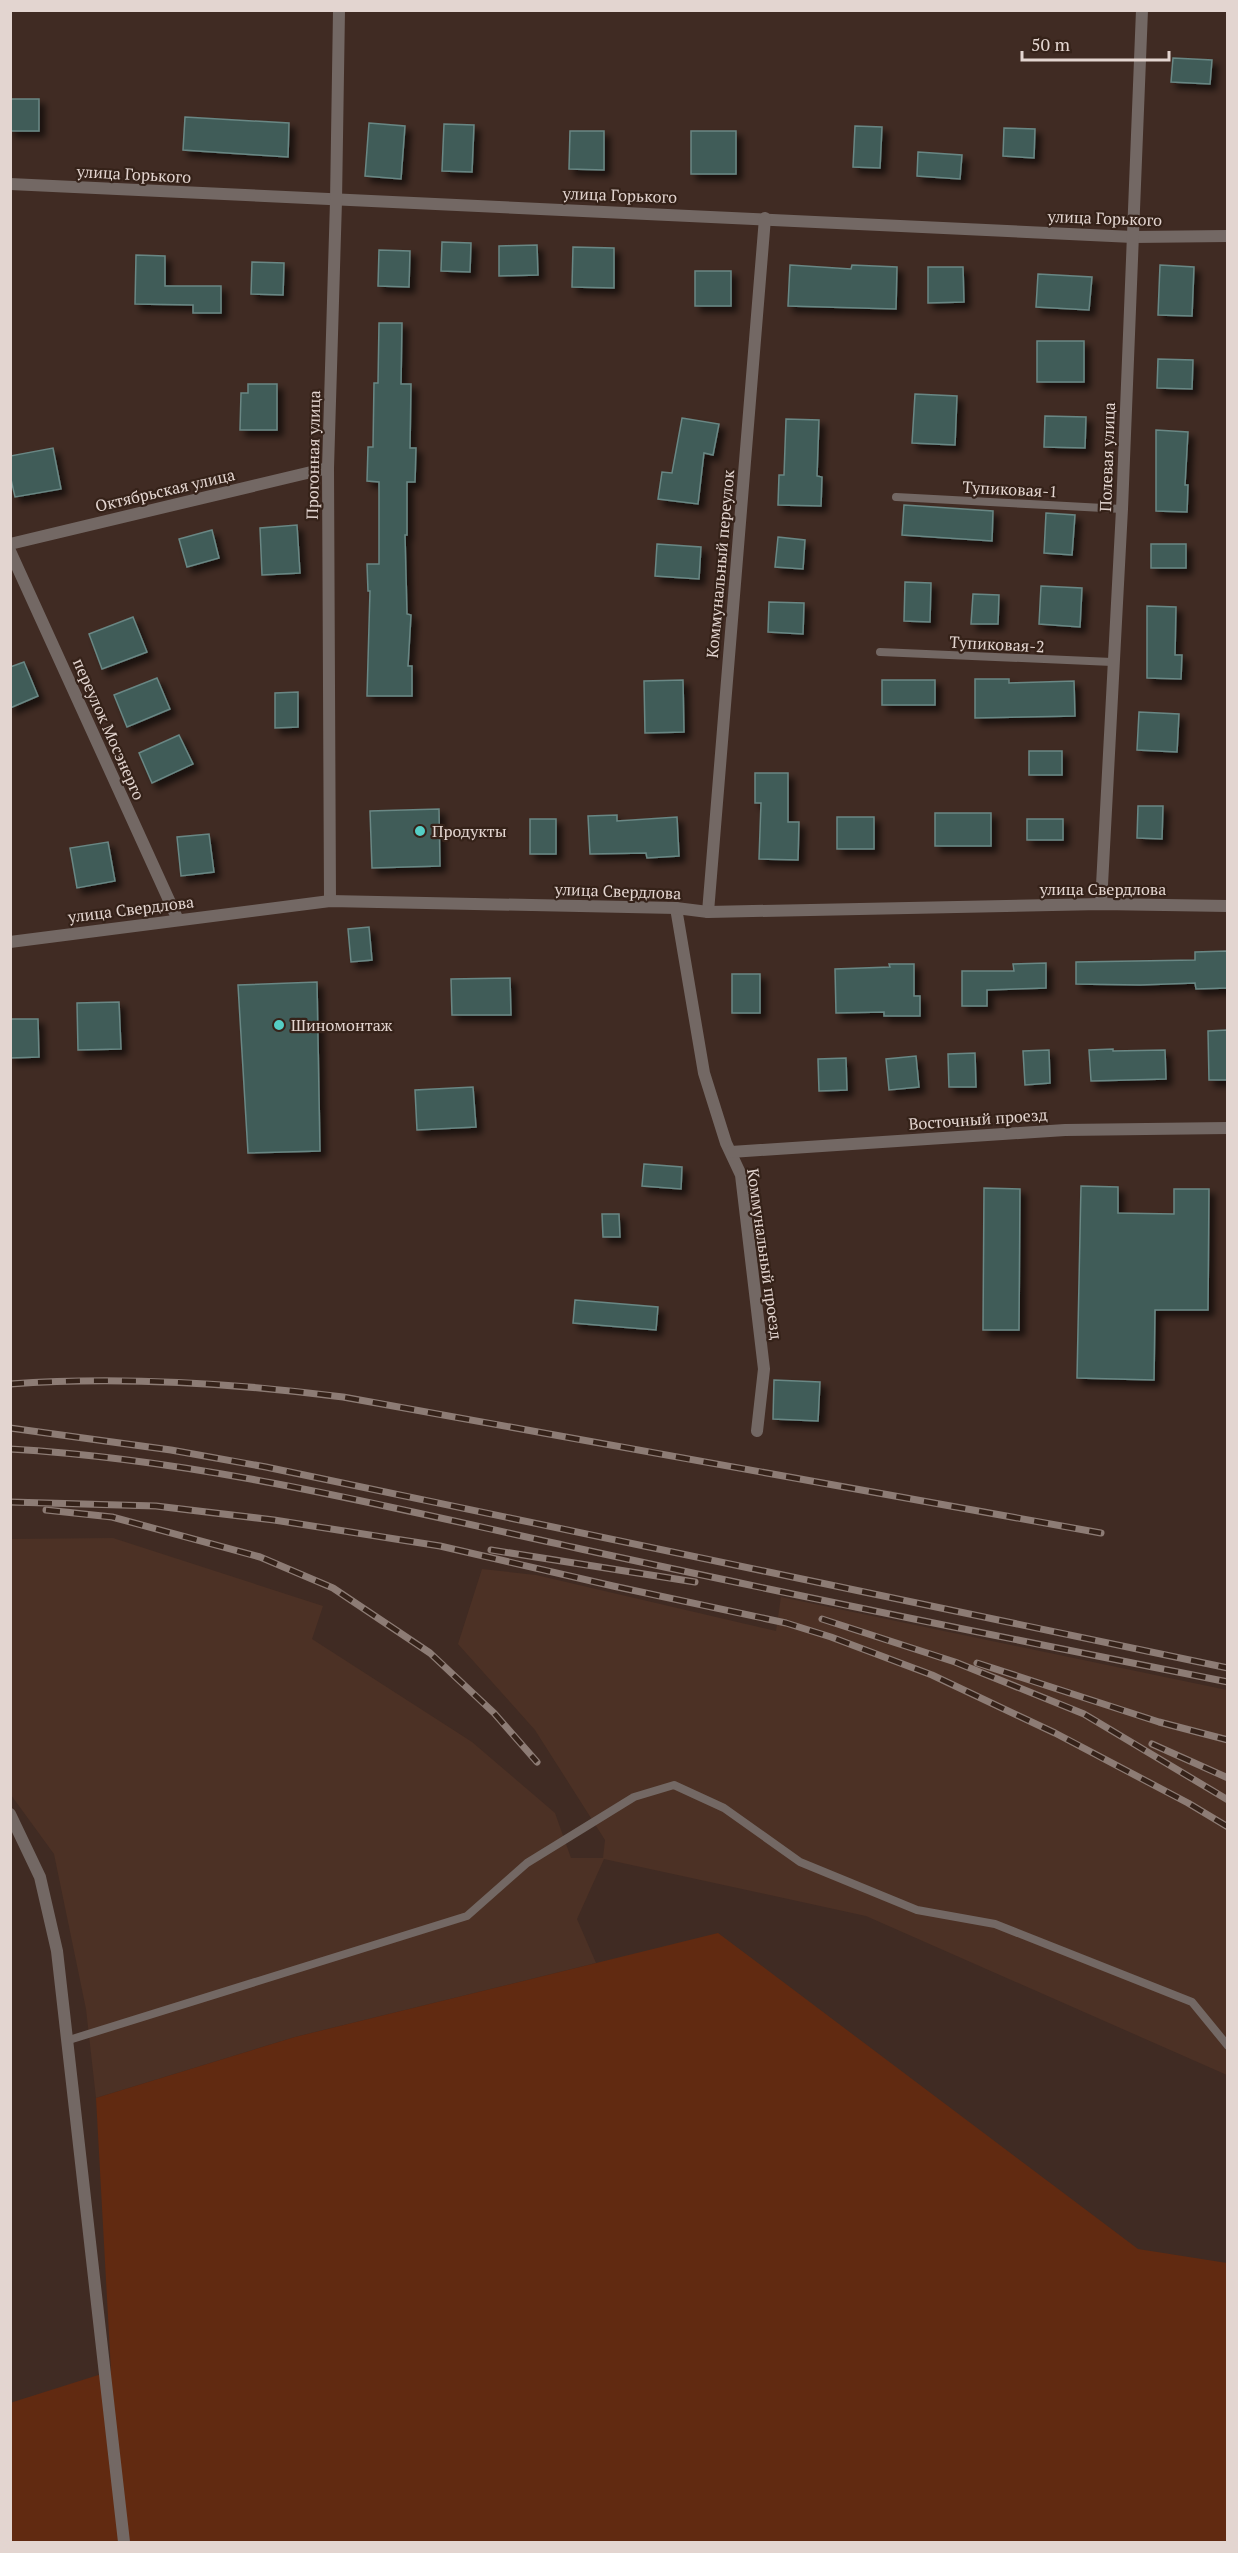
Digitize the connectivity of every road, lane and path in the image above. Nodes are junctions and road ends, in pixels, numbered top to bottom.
1 (339, 10) edge
2 (1142, 10) edge
3 (10, 184) edge
4 (336, 201) junction
5 (765, 218) junction
6 (1227, 236) edge
7 (1133, 237) junction
8 (328, 468) junction
9 (896, 497) dead end
10 (1122, 509) junction
11 (10, 544) edge
12 (10, 551) edge
13 (880, 652) dead end
14 (1112, 662) junction
15 (330, 901) junction
16 (1101, 904) junction
17 (1227, 906) edge
18 (676, 908) junction
19 (708, 912) junction
20 (178, 920) junction
21 (10, 942) edge
22 (1227, 1128) edge
23 (732, 1152) junction
24 (757, 1431) dead end
25 (10, 1814) edge
26 (69, 2040) junction
27 (1227, 2046) edge
28 (124, 2542) edge

1 - 4 street, Прогонная улица
2 - 7 street, Полевая улица
3 - 4 street, улица Горького
4 - 5 street, улица Горького
4 - 8 street, Прогонная улица
5 - 7 street, улица Горького
5 - 19 street, Коммунальный переулок
6 - 7 street, улица Горького
7 - 10 street, Полевая улица
8 - 11 street, Октябрьская улица
8 - 15 street, Прогонная улица
9 - 10 lane, Тупиковая-1
10 - 14 street, Полевая улица
12 - 20 street, переулок Мосэнерго
13 - 14 lane, Тупиковая-2
14 - 16 street, Полевая улица
15 - 18 street, улица Свердлова
15 - 20 street, улица Свердлова
16 - 17 street, улица Свердлова
16 - 19 street, улица Свердлова
18 - 19 street, улица Свердлова
18 - 23 street, Коммунальный проезд
20 - 21 street, улица Свердлова
22 - 23 street, Восточный проезд
23 - 24 street, Коммунальный проезд
25 - 26 street
26 - 27 lane
26 - 28 street

